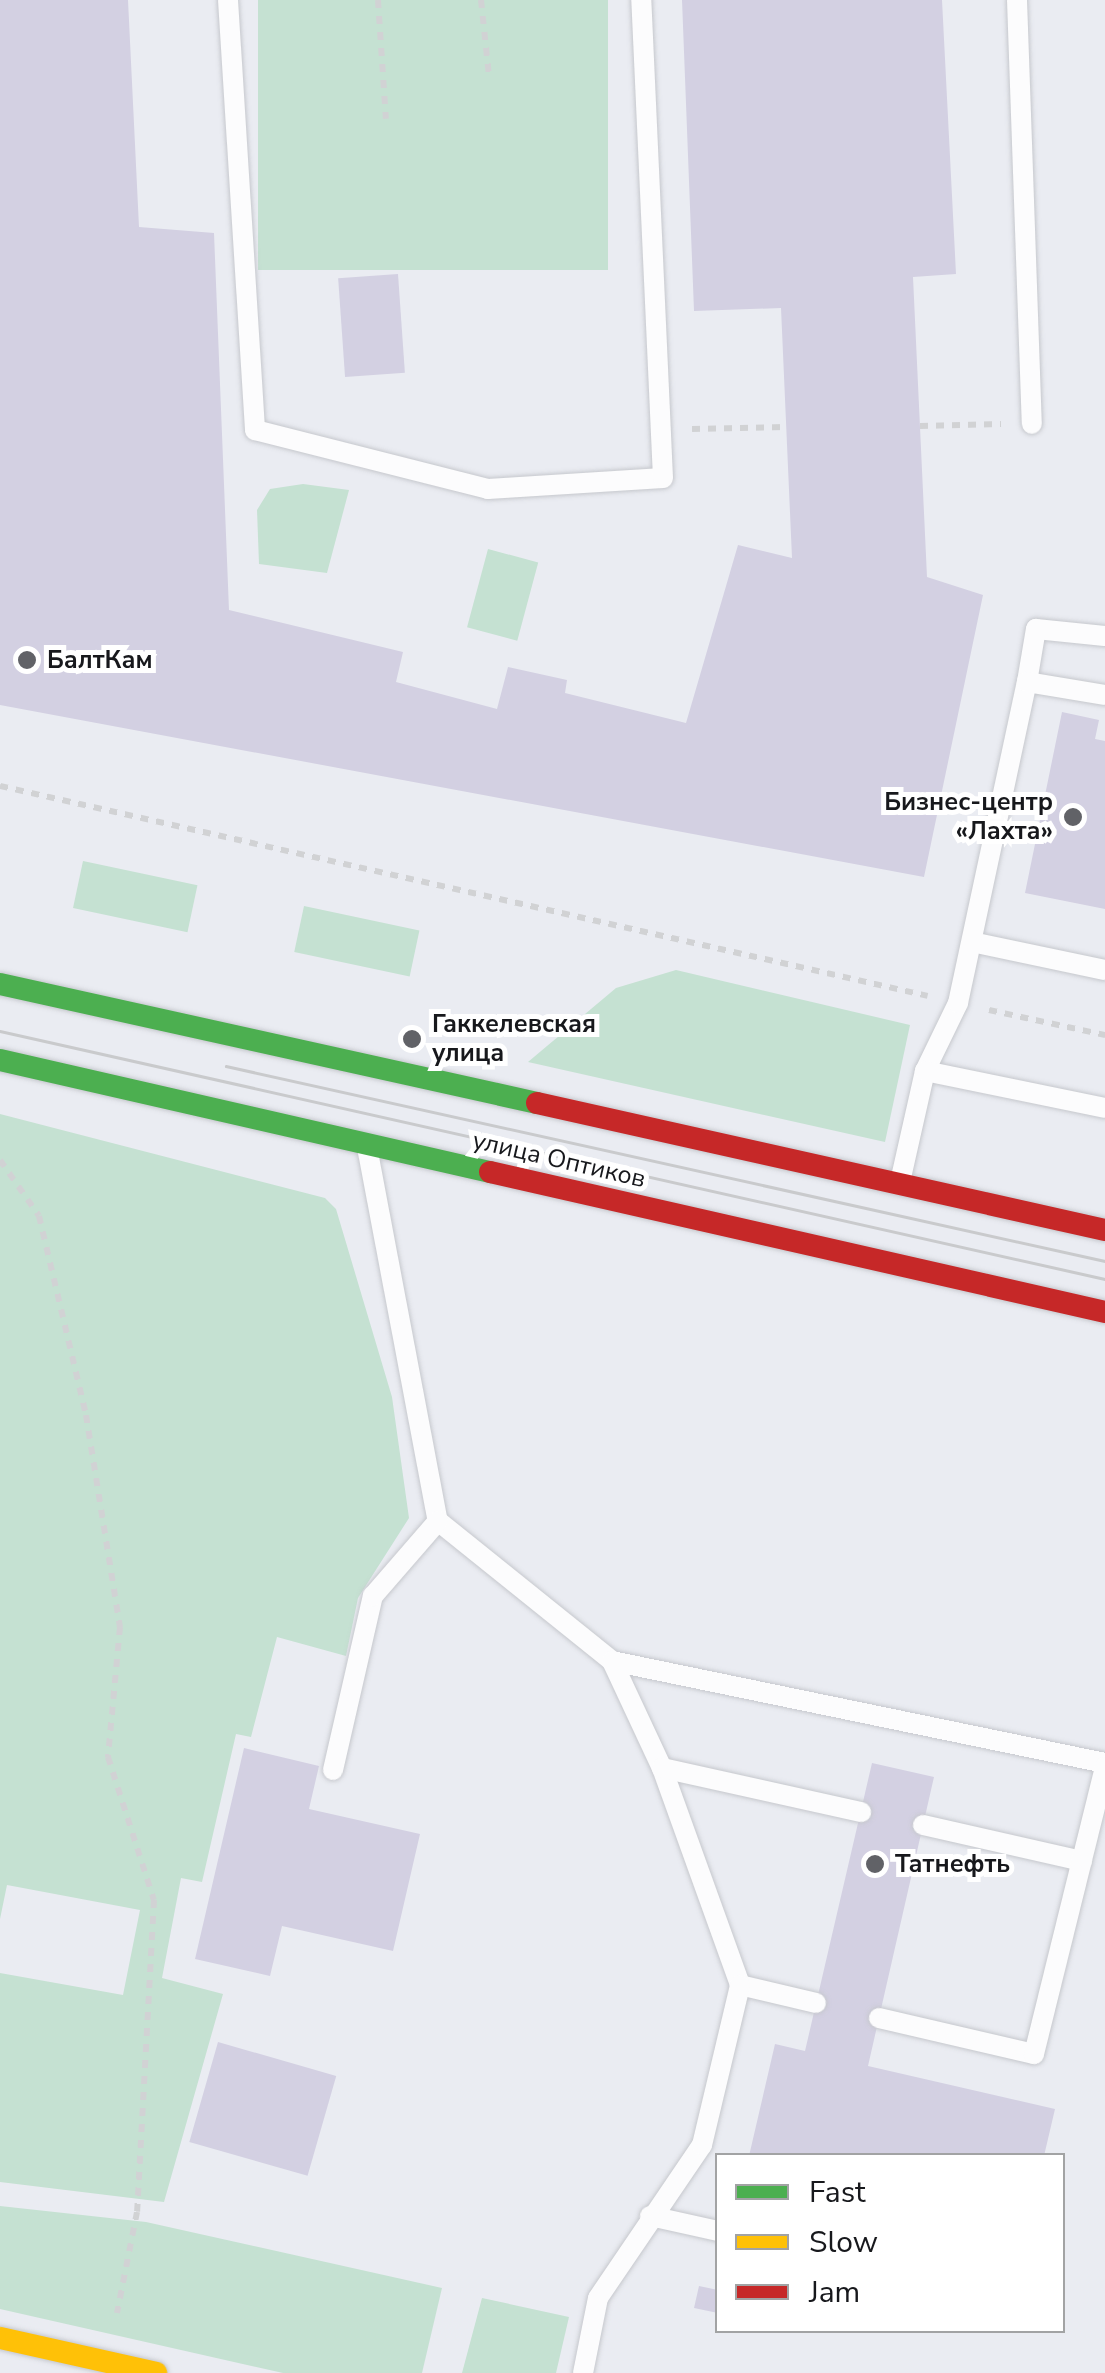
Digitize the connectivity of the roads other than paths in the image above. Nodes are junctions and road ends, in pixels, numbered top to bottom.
1 (228, 0) edge
2 (641, 0) edge
3 (1017, 0) edge
4 (1032, 424) road end
5 (1105, 636) edge
6 (1027, 682) junction
7 (1105, 694) edge
8 (972, 942) junction
9 (1105, 970) edge
10 (0, 984) edge
11 (0, 1060) edge
12 (924, 1071) junction
13 (1105, 1108) edge
14 (367, 1144) junction
15 (900, 1184) junction
16 (1105, 1230) edge
17 (1105, 1312) edge
18 (438, 1520) junction
19 (612, 1660) junction
20 (1105, 1765) edge
21 (662, 1768) junction
22 (333, 1770) dead end
23 (861, 1812) dead end
24 (923, 1825) dead end
25 (1082, 1860) junction
26 (740, 1985) junction
27 (816, 2003) dead end
28 (878, 2018) dead end
29 (650, 2216) junction
30 (715, 2230) edge
31 (0, 2338) edge
32 (156, 2373) edge
33 (582, 2373) edge

1 - 2 lane
3 - 4 lane
5 - 6 lane
6 - 7 lane
6 - 8 lane
8 - 9 lane
8 - 12 lane
10 - 15 main road, улица Оптиков
11 - 14 main road, улица Оптиков
12 - 13 lane
12 - 15 lane
14 - 17 main road, улица Оптиков
14 - 18 lane
15 - 16 main road, улица Оптиков
18 - 19 lane
18 - 22 lane
19 - 20 lane
19 - 21 lane
20 - 25 lane
21 - 23 lane
21 - 26 lane
24 - 25 lane
25 - 28 lane
26 - 27 lane
26 - 29 lane
29 - 30 lane
29 - 33 lane
31 - 32 main road

